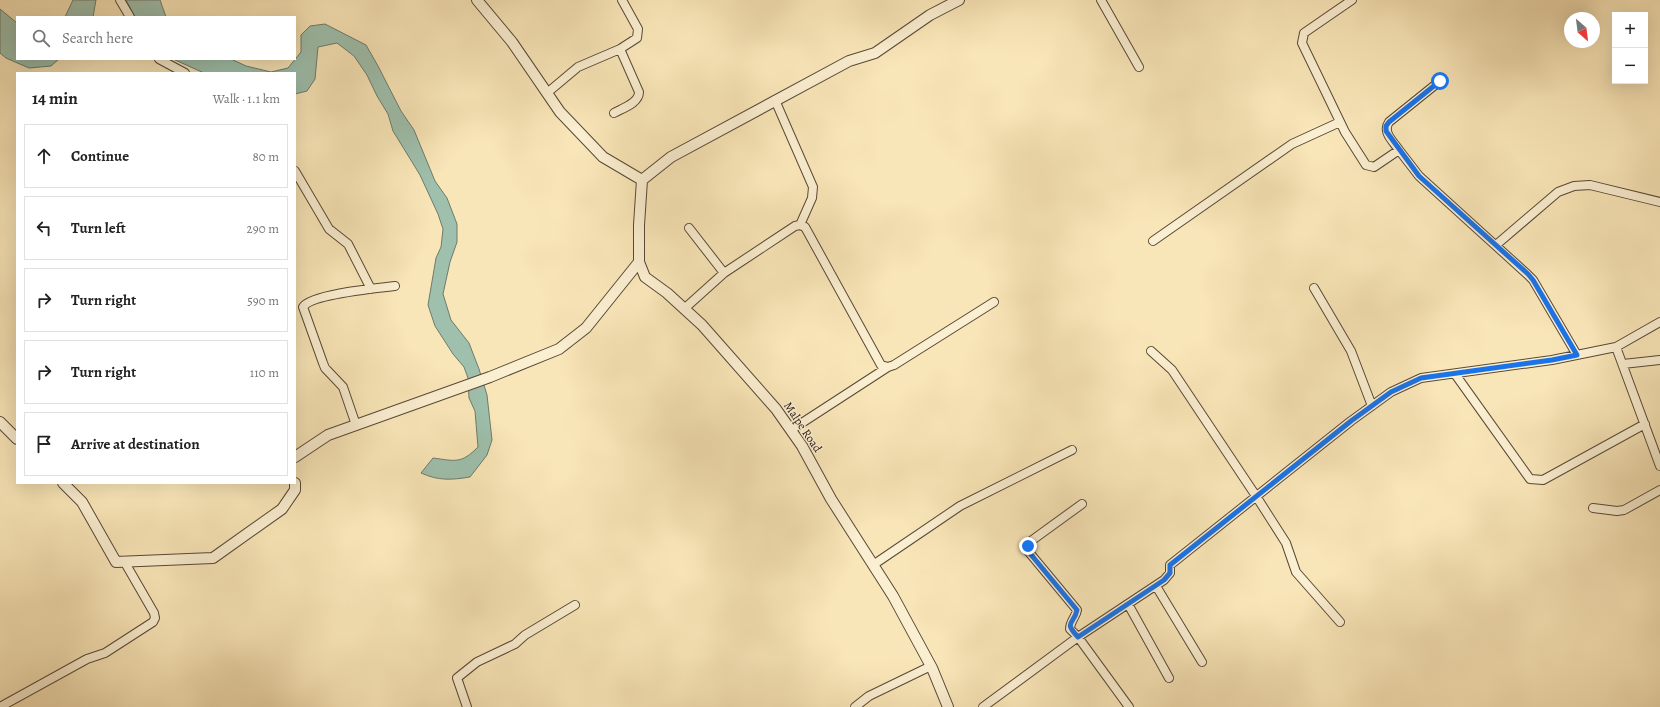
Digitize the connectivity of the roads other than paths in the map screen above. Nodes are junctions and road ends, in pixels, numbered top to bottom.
1 (120, 0) edge
2 (478, 0) edge
3 (622, 0) edge
4 (959, 0) edge
5 (1101, 0) edge
6 (1352, 0) edge
7 (129, 16) edge
8 (620, 49) junction
9 (161, 60) edge
10 (1139, 67) dead end
11 (183, 72) edge
12 (1440, 81) dead end
13 (547, 93) junction
14 (775, 100) junction
15 (614, 113) dead end
16 (1340, 122) junction
17 (1399, 150) junction
18 (296, 173) edge
19 (642, 180) junction
20 (1660, 202) edge
21 (800, 225) junction
22 (689, 228) dead end
23 (1153, 241) dead end
24 (1496, 245) junction
25 (639, 262) junction
26 (724, 273) junction
27 (395, 286) dead end
28 (1314, 288) dead end
29 (371, 289) junction
30 (994, 302) dead end
31 (684, 309) junction
32 (1660, 322) edge
33 (1616, 347) junction
34 (1151, 351) dead end
35 (1577, 355) junction
36 (1660, 360) edge
37 (1623, 364) junction
38 (888, 367) junction
39 (1454, 374) junction
40 (1372, 406) junction
41 (0, 422) edge
42 (1645, 424) junction
43 (356, 425) junction
44 (791, 430) junction
45 (16, 438) edge
46 (1072, 450) dead end
47 (296, 456) edge
48 (1660, 466) edge
49 (64, 484) edge
50 (295, 484) edge
51 (1660, 490) edge
52 (1256, 496) junction
53 (1082, 504) dead end
54 (1594, 508) dead end
55 (124, 561) junction
56 (873, 565) junction
57 (1156, 586) junction
58 (1128, 604) junction
59 (575, 605) dead end
60 (1340, 622) dead end
61 (1078, 637) junction
62 (1202, 662) dead end
63 (931, 666) junction
64 (1169, 678) dead end
65 (0, 707) edge
66 (467, 707) edge
67 (855, 707) edge
68 (948, 707) edge
69 (983, 707) edge
70 (1129, 707) edge

1 - 7 street
2 - 13 street
3 - 8 street
4 - 14 street
5 - 10 street
6 - 16 street
8 - 13 street
8 - 15 street
9 - 11 street
12 - 17 street
13 - 19 street
14 - 19 street
14 - 21 street
16 - 17 street
16 - 23 street
17 - 24 street
18 - 29 street
19 - 25 street, Malpe Road
20 - 24 street
21 - 26 street
21 - 38 street
22 - 26 street
24 - 35 street
25 - 31 street, Malpe Road
25 - 43 street
26 - 31 street
27 - 29 street
28 - 40 street
29 - 43 street
30 - 38 street
31 - 44 street, Malpe Road
32 - 33 street
33 - 35 street
33 - 37 street
34 - 52 street
35 - 39 street
36 - 37 street
37 - 42 street
38 - 44 street
39 - 40 street
39 - 42 street
40 - 52 street
41 - 45 street
42 - 48 street
43 - 47 street
44 - 56 street, Malpe Road
46 - 56 street
49 - 55 street
50 - 55 street
51 - 54 street
52 - 57 street
52 - 60 street
53 - 61 street
55 - 65 street
56 - 63 street, Malpe Road
57 - 58 street
57 - 62 street
58 - 61 street
58 - 64 street
59 - 66 street
61 - 69 street
61 - 70 street
63 - 67 street
63 - 68 street, Malpe Road

